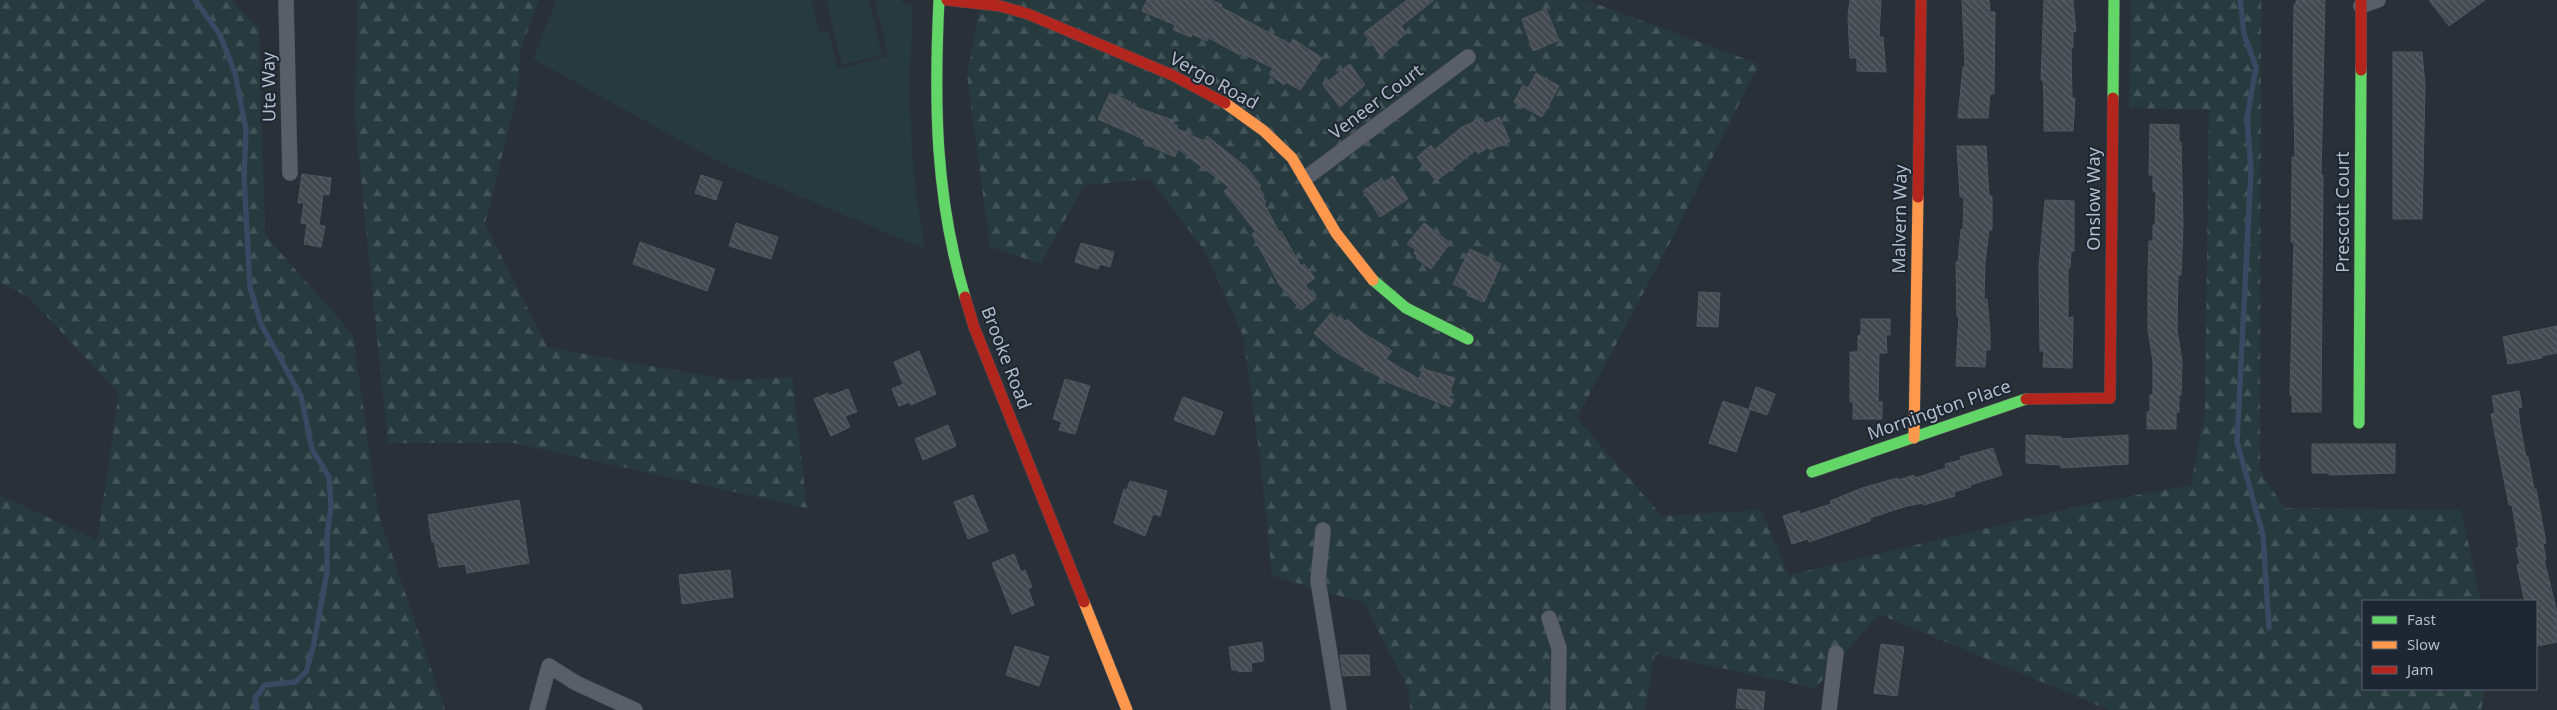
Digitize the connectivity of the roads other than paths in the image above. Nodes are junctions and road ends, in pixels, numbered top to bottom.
1 (286, 0) edge
2 (939, 0) edge
3 (947, 0) edge
4 (1921, 0) edge
5 (2114, 0) edge
6 (2378, 0) edge
7 (2361, 3) edge
8 (1468, 57) dead end
9 (290, 173) dead end
10 (1307, 177) junction
11 (1468, 339) dead end
12 (2110, 398) joint
13 (2359, 423) dead end
14 (1914, 438) junction
15 (1812, 472) dead end
16 (1323, 530) dead end
17 (1549, 618) dead end
18 (1836, 653) dead end
19 (537, 710) edge
20 (635, 710) edge
21 (1128, 710) edge
22 (1339, 710) edge
23 (1558, 710) edge
24 (1829, 710) edge

1 - 9 street, Ute Way
2 - 21 street, Brooke Road
3 - 10 street, Vergo Road
4 - 14 street, Malvern Way
5 - 12 street, Onslow Way
6 - 7 street
7 - 13 street, Prescott Court
8 - 10 street, Veneer Court
10 - 11 street, Vergo Road
12 - 14 street, Mornington Place
14 - 15 street, Mornington Place
16 - 22 street
17 - 23 street
18 - 24 street
19 - 20 street

